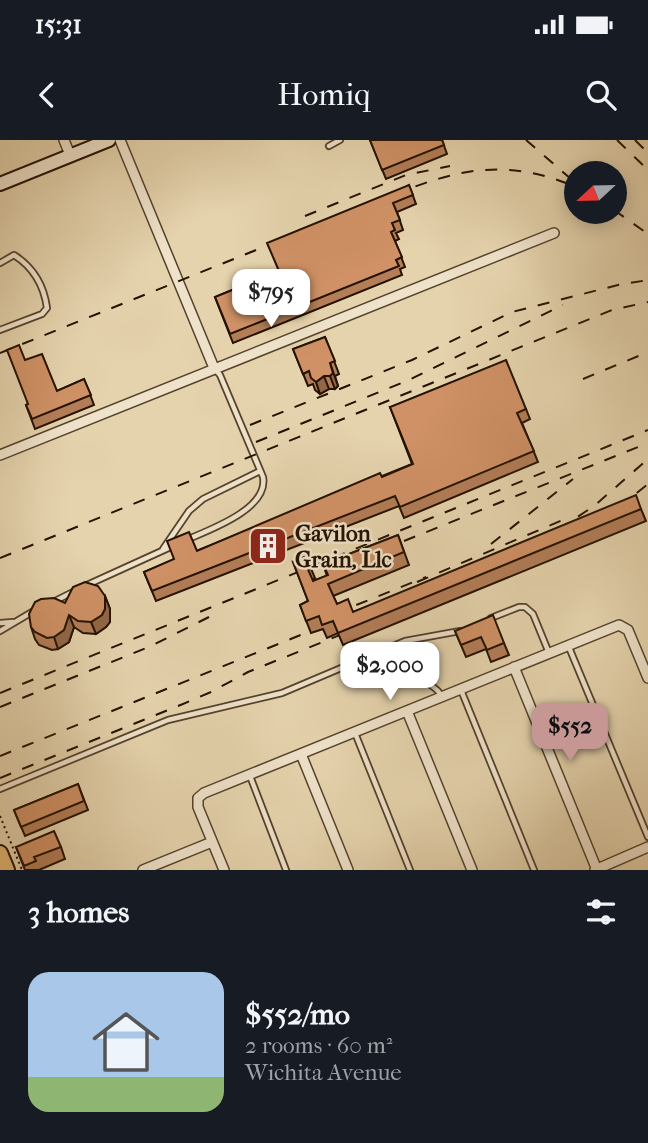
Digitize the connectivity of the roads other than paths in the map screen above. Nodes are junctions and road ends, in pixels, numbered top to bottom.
1 (64, 140) edge
2 (108, 140) edge
3 (120, 140) edge
4 (340, 140) edge
5 (329, 146) dead end
6 (71, 155) junction
7 (0, 184) edge
8 (554, 233) dead end
9 (0, 263) edge
10 (0, 330) edge
11 (214, 368) junction
12 (0, 455) edge
13 (260, 471) junction
14 (163, 549) junction
15 (47, 604) edge
16 (36, 610) edge
17 (14, 622) junction
18 (482, 622) edge
19 (0, 623) edge
20 (469, 628) edge
21 (0, 631) edge
22 (568, 645) junction
23 (549, 653) junction
24 (345, 667) junction
25 (514, 667) junction
26 (648, 678) edge
27 (461, 690) junction
28 (442, 697) junction
29 (407, 711) junction
30 (355, 732) junction
31 (300, 754) junction
32 (249, 775) junction
33 (0, 789) edge
34 (648, 837) edge
35 (212, 842) junction
36 (648, 847) edge
37 (0, 853) edge
38 (7, 870) edge
39 (143, 870) edge
40 (223, 870) edge
41 (286, 870) edge
42 (348, 870) edge
43 (410, 870) edge
44 (472, 870) edge
45 (534, 870) edge
46 (596, 870) edge

1 - 6 street
2 - 6 main road
3 - 11 street
4 - 5 lane
6 - 7 main road
8 - 11 street
9 - 10 lane
11 - 12 street
11 - 13 lane
13 - 14 lane
13 - 14 lane
14 - 15 lane
16 - 17 lane
17 - 19 lane
17 - 21 lane
18 - 23 lane
20 - 24 lane
22 - 23 street
22 - 26 street
22 - 34 lane
23 - 25 street
24 - 28 lane
24 - 33 lane
25 - 27 street
25 - 46 street
27 - 28 street
27 - 45 lane
28 - 29 street
29 - 30 street
29 - 44 street
30 - 31 street
30 - 43 lane
31 - 32 street
31 - 42 street
32 - 35 street
32 - 41 lane
35 - 39 street
35 - 40 street
36 - 46 street
37 - 38 highway

